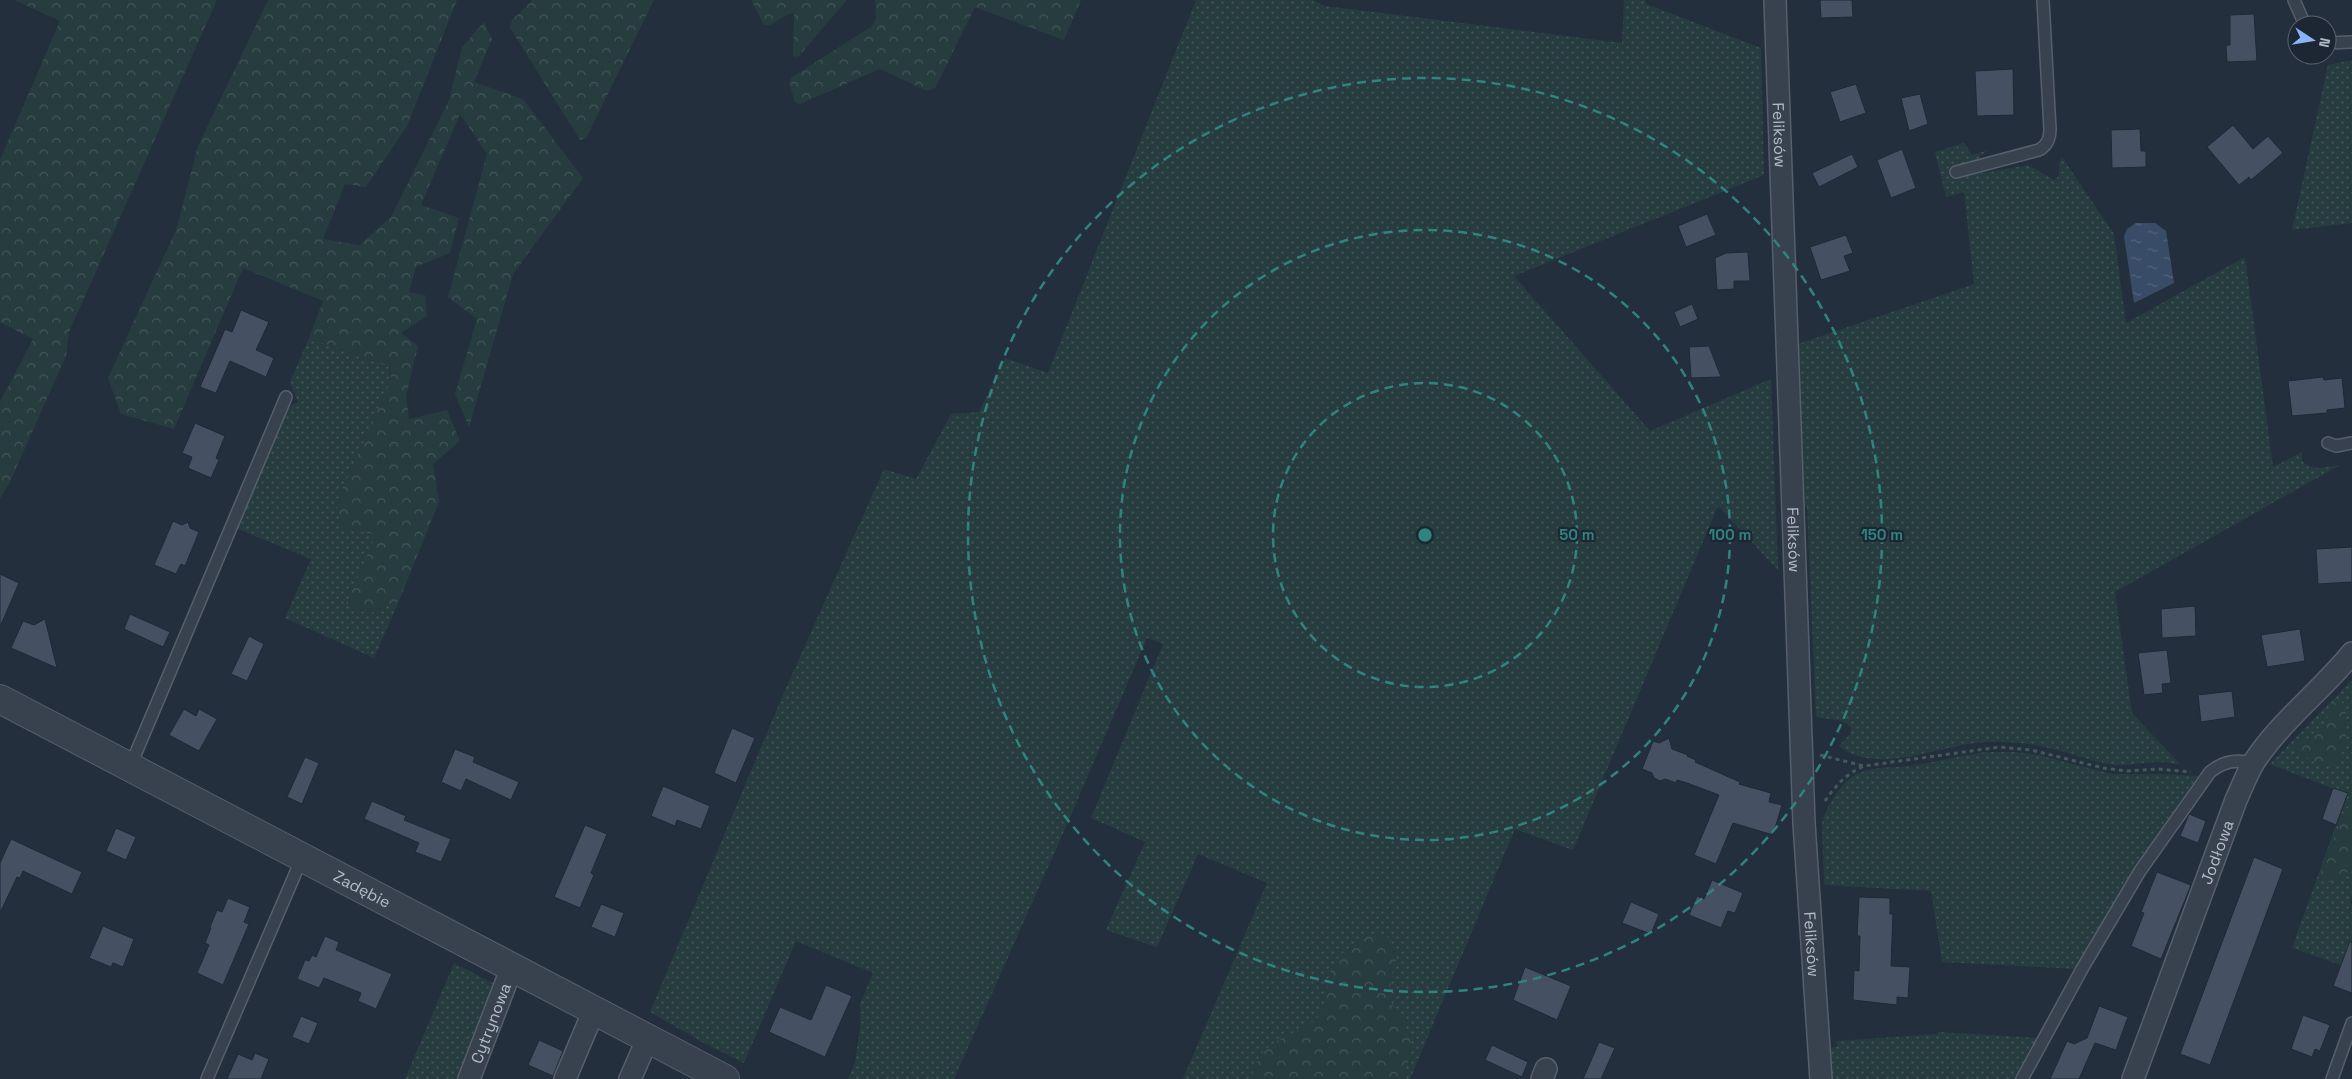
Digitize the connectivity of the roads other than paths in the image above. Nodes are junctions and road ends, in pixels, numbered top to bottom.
1 (1775, 0) edge
2 (2043, 0) edge
3 (2294, 0) edge
4 (2301, 15) edge
5 (2337, 42) edge
6 (2352, 42) edge
7 (1956, 172) dead end
8 (286, 397) dead end
9 (2352, 443) edge
10 (2328, 444) dead end
11 (2352, 653) edge
12 (0, 699) edge
13 (2253, 763) junction
14 (130, 767) junction
15 (302, 858) junction
16 (512, 966) junction
17 (594, 1010) junction
18 (2352, 1023) edge
19 (648, 1038) junction
20 (207, 1079) edge
21 (469, 1079) edge
22 (565, 1079) edge
23 (630, 1079) edge
24 (725, 1079) edge
25 (1821, 1079) edge
26 (2022, 1079) edge
27 (2133, 1079) edge
28 (2332, 1079) edge

1 - 25 street, Feliksów
2 - 7 lane
3 - 4 lane
5 - 6 lane
8 - 14 lane
9 - 10 lane
11 - 13 street, Jodłowa
12 - 14 street, Zadębie
13 - 26 lane
13 - 27 street, Jodłowa
14 - 15 street, Zadębie
15 - 16 street, Zadębie
15 - 20 lane
16 - 17 street, Zadębie
16 - 21 street, Cytrynowa
17 - 19 street, Zadębie
17 - 22 street
18 - 28 lane
19 - 23 street
19 - 24 street, Zadębie

